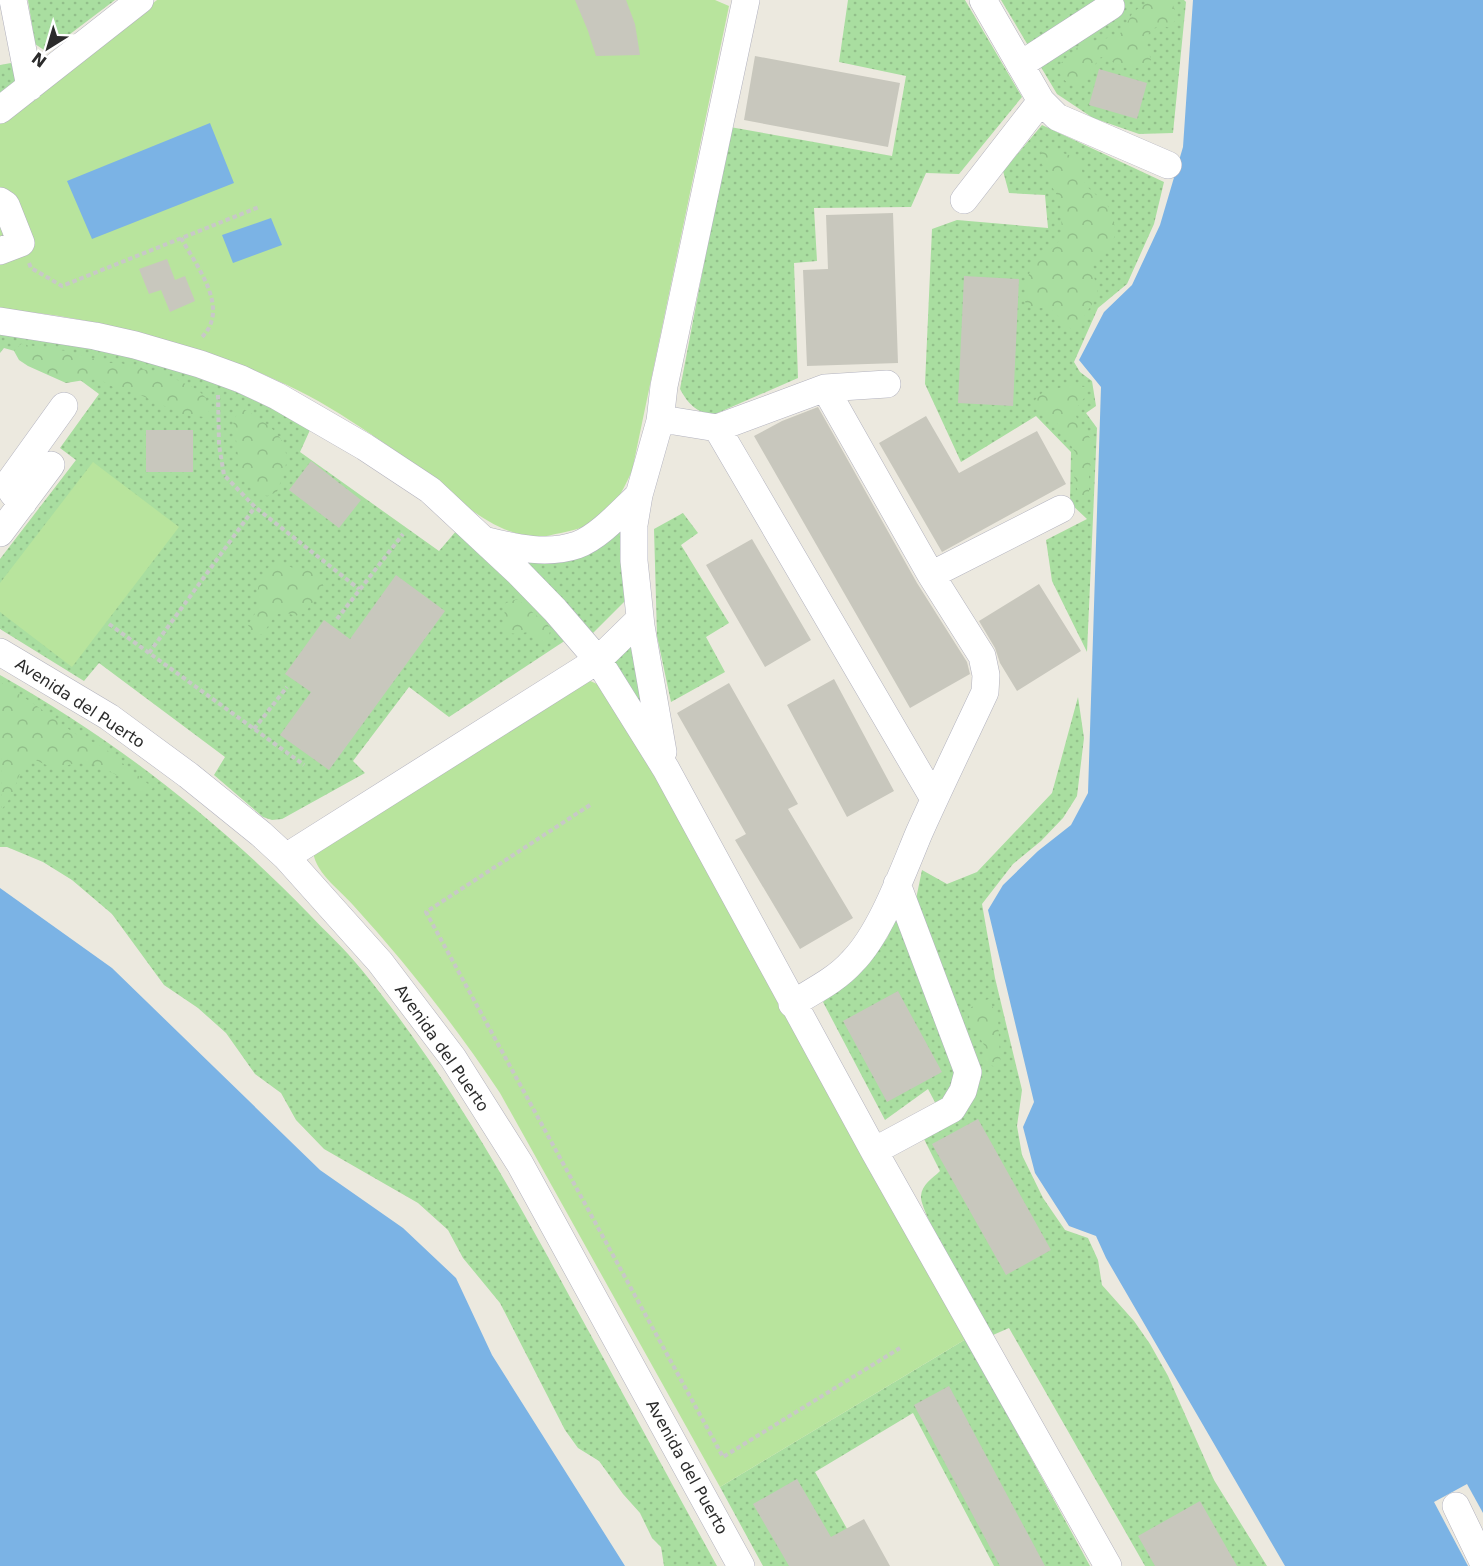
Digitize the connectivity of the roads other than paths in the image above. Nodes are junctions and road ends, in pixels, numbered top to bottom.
1 (13, 0) edge
2 (140, 0) edge
3 (746, 0) edge
4 (983, 0) edge
5 (1111, 6) dead end
6 (11, 48) edge
7 (1020, 65) junction
8 (30, 87) junction
9 (1041, 101) junction
10 (0, 110) edge
11 (1168, 165) dead end
12 (964, 200) dead end
13 (0, 201) edge
14 (10, 247) edge
15 (0, 321) edge
16 (887, 384) dead end
17 (825, 388) junction
18 (64, 406) dead end
19 (660, 421) junction
20 (717, 428) junction
21 (51, 465) dead end
22 (639, 495) junction
23 (23, 503) junction
24 (1061, 508) dead end
25 (0, 533) edge
26 (487, 541) junction
27 (931, 574) junction
28 (640, 619) junction
29 (0, 652) edge
30 (598, 660) junction
31 (666, 769) junction
32 (934, 799) junction
33 (286, 857) junction
34 (897, 884) junction
35 (792, 1004) junction
36 (874, 1152) junction
37 (1456, 1506) dead end
38 (1483, 1562) edge
39 (741, 1566) edge
40 (1108, 1566) edge

1 - 6 street
2 - 8 street
3 - 19 street
4 - 7 street
5 - 7 street
6 - 8 street
7 - 9 street
8 - 10 street
9 - 11 street
9 - 12 street
13 - 14 street
15 - 26 street
16 - 17 street
17 - 20 street
17 - 27 street
18 - 23 street
19 - 20 street
19 - 22 street
20 - 32 street
21 - 23 street
22 - 26 street
22 - 28 street
23 - 25 street
24 - 27 street
26 - 30 street
27 - 32 street
28 - 30 street
28 - 31 street
29 - 33 street, Avenida del Puerto
30 - 31 street
30 - 33 street
31 - 35 street
32 - 34 street
33 - 39 street, Avenida del Puerto
34 - 35 street
34 - 36 street
35 - 36 street
36 - 40 street
37 - 38 street

